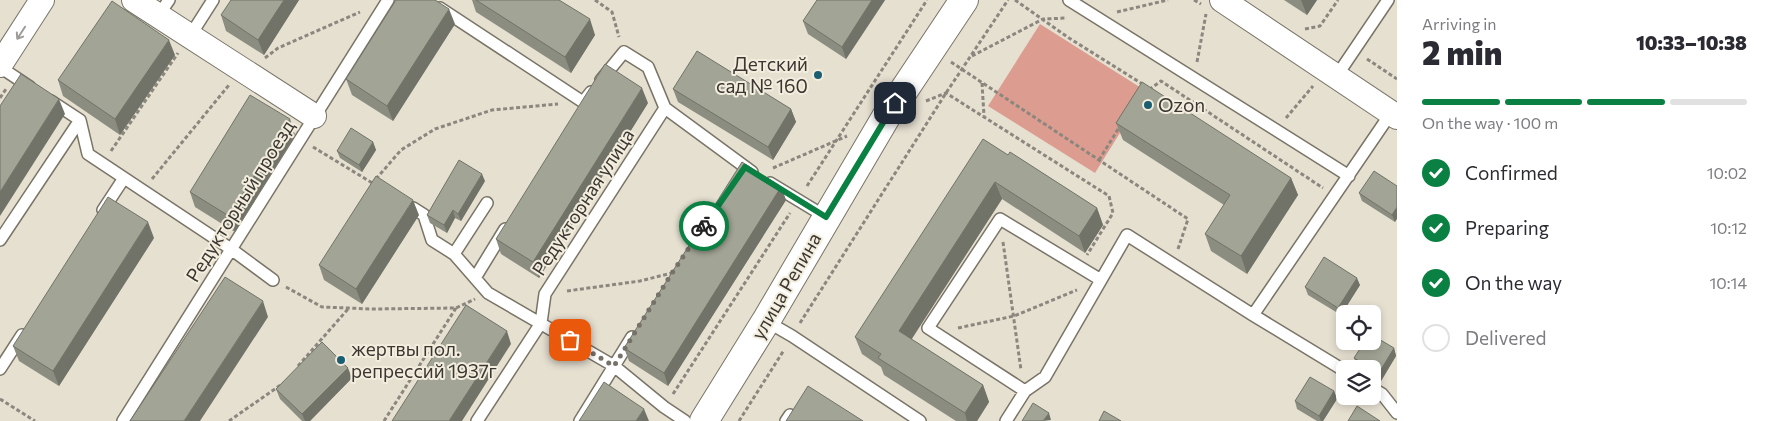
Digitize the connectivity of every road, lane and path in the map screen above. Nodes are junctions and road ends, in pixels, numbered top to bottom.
1 (42, 0) edge
2 (134, 0) edge
3 (213, 0) edge
4 (388, 0) edge
5 (595, 0) edge
6 (964, 0) edge
7 (1008, 0) edge
8 (1015, 0) edge
9 (1069, 0) edge
10 (1388, 0) edge
11 (433, 3) edge
12 (1215, 4) edge
13 (164, 8) edge
14 (1043, 20) junction
15 (190, 36) junction
16 (931, 49) junction
17 (1354, 50) junction
18 (624, 52) junction
19 (971, 56) junction
20 (0, 66) edge
21 (962, 69) junction
22 (1336, 77) junction
23 (1194, 79) junction
24 (1397, 79) edge
25 (982, 82) junction
26 (946, 93) junction
27 (1192, 101) junction
28 (581, 106) junction
29 (664, 108) junction
30 (1394, 115) edge
31 (314, 116) junction
32 (984, 117) junction
33 (1125, 119) edge
34 (80, 120) junction
35 (1276, 130) junction
36 (300, 139) junction
37 (1099, 160) junction
38 (102, 164) junction
39 (1349, 176) junction
40 (124, 178) junction
41 (373, 183) junction
42 (381, 188) edge
43 (1324, 188) dead end
44 (487, 203) dead end
45 (413, 208) edge
46 (826, 217) junction
47 (1000, 219) junction
48 (97, 220) edge
49 (511, 220) edge
50 (0, 240) edge
51 (231, 249) junction
52 (1178, 251) dead end
53 (454, 254) junction
54 (1079, 267) junction
55 (672, 273) edge
56 (474, 278) junction
57 (273, 280) joint
58 (1101, 280) junction
59 (488, 293) junction
60 (545, 294) junction
61 (348, 308) junction
62 (456, 308) junction
63 (1253, 315) junction
64 (1014, 316) junction
65 (766, 321) junction
66 (540, 323) junction
67 (640, 324) edge
68 (27, 327) edge
69 (935, 332) junction
70 (792, 336) junction
71 (298, 366) edge
72 (614, 366) junction
73 (1336, 366) edge
74 (0, 369) edge
75 (1022, 372) dead end
76 (286, 381) edge
77 (1025, 391) junction
78 (1381, 393) edge
79 (0, 399) edge
80 (1397, 413) edge
81 (34, 421) edge
82 (123, 421) edge
83 (228, 421) edge
84 (384, 421) edge
85 (477, 421) edge
86 (580, 421) edge
87 (685, 421) edge
88 (704, 421) edge
89 (739, 421) edge
90 (920, 421) edge
91 (1006, 421) edge

1 -> 20 street
2 - 13 street
3 - 15 lane
4 - 31 lane, Редукторный проезд
5 - 18 path
6 - 16 street, улица Репина
7 - 19 path
8 - 14 path
9 - 23 lane
10 - 17 lane
11 - 28 lane
12 - 22 street
12 - 23 path
13 - 15 street
14 - 19 path
14 - 27 path
15 - 31 street
15 - 38 path
16 - 21 path
16 - 46 street, улица Репина
17 - 22 lane
17 - 24 path
18 - 28 lane
18 - 29 lane
19 - 21 path
20 - 34 lane
21 - 25 path
21 - 26 path
22 - 30 street
22 - 35 path
23 - 27 path
23 - 35 lane
25 - 32 path
25 - 37 path
26 - 32 path
26 - 70 path
27 - 43 path
28 - 41 path
29 - 46 lane
29 - 60 lane, Редукторная улица
30 - 39 lane
31 - 36 lane, Редукторный проезд
32 - 54 path
33 - 37 path
34 - 38 lane
34 - 50 lane
35 - 39 lane
36 - 41 path
36 - 51 lane, Редукторный проезд
37 - 52 path
38 - 40 lane
39 - 63 lane
40 - 48 lane
40 - 51 lane
41 - 42 path
44 - 53 lane
45 - 53 lane
46 - 65 street, улица Репина
47 - 54 lane
47 - 64 path
47 - 69 lane
49 - 56 lane
51 - 57 lane
51 - 82 lane, Редукторный проезд
53 - 56 lane
54 - 58 lane
55 - 60 path
56 - 59 lane
57 - 61 path
58 - 63 lane
58 - 64 path
58 - 77 lane
59 - 62 path
59 - 66 lane
60 - 66 lane, Редукторная улица
61 - 62 path
61 - 71 path
62 - 84 path
63 - 73 lane
64 - 69 path
64 - 75 path
65 - 70 lane
65 - 88 street, улица Репина
66 - 72 lane
66 - 85 lane, Редукторная улица
67 - 72 lane
68 - 74 lane
69 - 77 lane
70 - 89 path
70 - 90 lane
72 - 86 lane
72 - 87 lane
76 - 83 path
77 - 91 lane
78 - 80 lane
79 - 81 path

